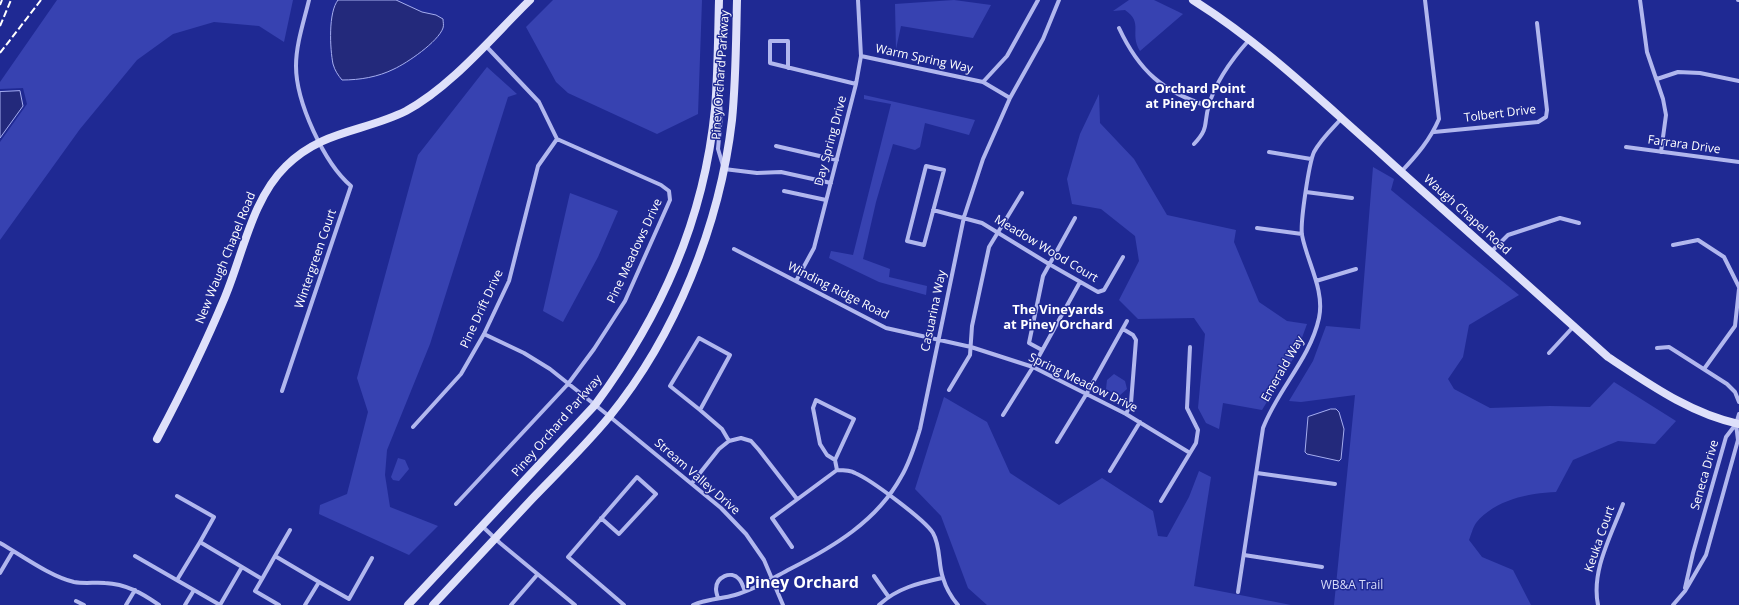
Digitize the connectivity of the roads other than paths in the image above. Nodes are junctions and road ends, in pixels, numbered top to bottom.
1 (309, 0) edge
2 (530, 0) edge
3 (719, 0) edge
4 (737, 0) edge
5 (858, 0) edge
6 (1038, 0) edge
7 (1059, 0) edge
8 (1193, 0) edge
9 (1426, 0) edge
10 (1640, 0) edge
11 (1537, 23) dead end
12 (1119, 28) dead end
13 (1249, 39) junction
14 (485, 45) junction
15 (861, 56) junction
16 (788, 68) junction
17 (1657, 80) junction
18 (1739, 81) edge
19 (983, 82) junction
20 (717, 84) junction
21 (856, 84) junction
22 (1010, 98) junction
23 (1208, 106) junction
24 (1341, 119) junction
25 (1434, 132) junction
26 (557, 139) junction
27 (319, 142) junction
28 (1194, 144) dead end
29 (776, 146) dead end
30 (1626, 147) dead end
31 (1269, 152) dead end
32 (1661, 152) junction
33 (1311, 159) junction
34 (837, 160) junction
35 (1739, 162) edge
36 (724, 168) junction
37 (1401, 172) junction
38 (831, 183) junction
39 (784, 191) dead end
40 (1306, 192) junction
41 (1022, 193) dead end
42 (1352, 198) dead end
43 (826, 200) junction
44 (933, 210) junction
45 (964, 217) junction
46 (1075, 218) dead end
47 (1579, 224) dead end
48 (1257, 228) dead end
49 (997, 233) junction
50 (1302, 234) junction
51 (1673, 244) dead end
52 (734, 249) dead end
53 (1491, 252) junction
54 (1123, 256) dead end
55 (1049, 264) junction
56 (1356, 269) dead end
57 (796, 281) junction
58 (1316, 281) junction
59 (1080, 282) junction
60 (1739, 288) edge
61 (1127, 321) dead end
62 (1574, 326) junction
63 (1123, 329) junction
64 (484, 334) junction
65 (938, 339) junction
66 (971, 347) junction
67 (1190, 347) dead end
68 (1657, 348) dead end
69 (1042, 350) junction
70 (1549, 353) dead end
71 (1033, 367) junction
72 (1704, 369) junction
73 (568, 384) junction
74 (949, 390) dead end
75 (282, 391) dead end
76 (1087, 393) junction
77 (1739, 402) edge
78 (595, 405) junction
79 (700, 410) junction
80 (1126, 414) junction
81 (1739, 414) edge
82 (1003, 415) dead end
83 (609, 416) junction
84 (1140, 422) junction
85 (1738, 424) edge
86 (413, 427) dead end
87 (156, 439) dead end
88 (729, 442) junction
89 (1057, 442) dead end
90 (1190, 453) junction
91 (835, 460) junction
92 (837, 470) junction
93 (1110, 471) dead end
94 (1257, 473) junction
95 (692, 483) junction
96 (1334, 484) dead end
97 (889, 495) junction
98 (177, 496) dead end
99 (797, 499) junction
100 (1161, 501) dead end
101 (456, 504) dead end
102 (1623, 504) dead end
103 (601, 518) junction
104 (482, 526) junction
105 (290, 530) dead end
106 (495, 539) junction
107 (200, 542) junction
108 (0, 543) edge
109 (792, 547) dead end
110 (13, 550) junction
111 (1244, 555) junction
112 (136, 556) dead end
113 (275, 556) junction
114 (372, 558) dead end
115 (1322, 566) dead end
116 (242, 567) junction
117 (0, 573) edge
118 (537, 574) junction
119 (874, 576) dead end
120 (773, 578) junction
121 (942, 578) junction
122 (262, 579) junction
123 (177, 580) junction
124 (318, 582) junction
125 (135, 590) junction
126 (194, 590) junction
127 (745, 591) junction
128 (1238, 592) dead end
129 (1685, 592) junction
130 (888, 596) junction
131 (718, 598) junction
132 (76, 601) dead end
133 (84, 605) edge
134 (126, 605) edge
135 (159, 605) edge
136 (185, 605) edge
137 (220, 605) edge
138 (279, 605) edge
139 (305, 605) edge
140 (408, 605) edge
141 (433, 605) edge
142 (511, 605) edge
143 (575, 605) edge
144 (624, 605) edge
145 (694, 605) edge
146 (783, 605) edge
147 (879, 605) edge
148 (958, 605) edge
149 (1598, 605) edge
150 (1674, 605) edge

1 - 27 street
2 - 14 street, New Waugh Chapel Road
3 - 20 street, Piney Orchard Parkway
4 - 36 street, Piney Orchard Parkway
5 - 15 street, Day Spring Drive
6 - 19 street, Warm Spring Way
7 - 22 street, Casuarina Way
8 - 13 street, Waugh Chapel Road
9 - 25 street
10 - 17 street
11 - 25 street, Tolbert Drive
12 - 23 street
13 - 23 street
13 - 24 street, Waugh Chapel Road
14 - 26 street
14 - 27 street, New Waugh Chapel Road
15 - 19 street, Warm Spring Way
15 - 21 street, Day Spring Drive
16 - 16 street
16 - 21 street
17 - 18 street
17 - 32 street
19 - 22 street, Warm Spring Way
20 - 36 street
20 - 78 street, Piney Orchard Parkway
21 - 34 street, Day Spring Drive
22 - 45 street, Casuarina Way
23 - 28 street
24 - 33 street, Emerald Way
24 - 37 street, Waugh Chapel Road
25 - 37 street
26 - 64 street, Pine Drift Drive
26 - 73 street, Pine Meadows Drive
27 - 75 street, Wintergreen Court
27 - 87 street, New Waugh Chapel Road
29 - 34 street
30 - 32 street, Farrara Drive
31 - 33 street
32 - 35 street, Farrara Drive
33 - 40 street, Emerald Way
34 - 38 street, Day Spring Drive
36 - 38 street
36 - 83 street, Piney Orchard Parkway
37 - 53 street, Waugh Chapel Road
38 - 43 street, Day Spring Drive
39 - 43 street
40 - 42 street
40 - 50 street, Emerald Way
41 - 49 street
43 - 57 street, Day Spring Drive
44 - 44 street
44 - 45 street, Meadow Wood Court
45 - 49 street, Meadow Wood Court
45 - 65 street, Casuarina Way
46 - 55 street
47 - 53 street
48 - 50 street
49 - 55 street, Meadow Wood Court
49 - 66 street
50 - 58 street, Emerald Way
51 - 60 street
52 - 57 street, Winding Ridge Road
53 - 62 street, Waugh Chapel Road
54 - 59 street, Meadow Wood Court
55 - 59 street, Meadow Wood Court
55 - 69 street
56 - 58 street
57 - 65 street, Winding Ridge Road
58 - 94 street, Emerald Way
59 - 69 street
60 - 72 street
61 - 63 street
62 - 70 street
62 - 85 street, Waugh Chapel Road
63 - 76 street
63 - 80 street
64 - 73 street, Stream Valley Drive
64 - 86 street, Pine Drift Drive
65 - 66 street, Spring Meadow Drive
65 - 97 street, Casuarina Way
66 - 71 street, Spring Meadow Drive
66 - 74 street
67 - 90 street
68 - 72 street
69 - 71 street
71 - 76 street, Spring Meadow Drive
71 - 82 street
72 - 77 street
73 - 78 street, Stream Valley Drive
73 - 101 street, Pine Meadows Drive
76 - 80 street, Spring Meadow Drive
76 - 89 street
78 - 83 street, Stream Valley Drive
78 - 104 street, Piney Orchard Parkway
79 - 79 street
79 - 88 street
80 - 84 street, Spring Meadow Drive
81 - 85 street
83 - 95 street, Stream Valley Drive
83 - 106 street, Piney Orchard Parkway
84 - 90 street, Spring Meadow Drive
84 - 93 street
85 - 129 street, Seneca Drive
85 - 129 street, Seneca Drive
88 - 95 street
88 - 99 street
90 - 100 street
91 - 91 street
91 - 92 street
92 - 97 street
92 - 99 street
94 - 96 street
94 - 111 street, Emerald Way
95 - 120 street, Stream Valley Drive
97 - 120 street, Casuarina Way
97 - 121 street
98 - 107 street
99 - 109 street
102 - 149 street, Keuka Court
103 - 103 street
103 - 144 street
104 - 106 street
104 - 140 street, Piney Orchard Parkway
105 - 113 street
106 - 118 street
106 - 141 street, Piney Orchard Parkway
107 - 116 street
107 - 123 street
108 - 110 street
110 - 117 street
110 - 125 street
111 - 115 street
111 - 128 street, Emerald Way
112 - 123 street
113 - 122 street
113 - 124 street
114 - 124 street
116 - 122 street
116 - 137 street
118 - 142 street
118 - 143 street
119 - 130 street
120 - 127 street, Casuarina Way
120 - 146 street, Stream Valley Drive
121 - 130 street
121 - 148 street
122 - 138 street
123 - 126 street
124 - 139 street
125 - 134 street
125 - 135 street
126 - 136 street
126 - 137 street
127 - 131 street, Casuarina Way
127 - 131 street
129 - 150 street, Seneca Drive
130 - 147 street
131 - 145 street, Casuarina Way
132 - 133 street

